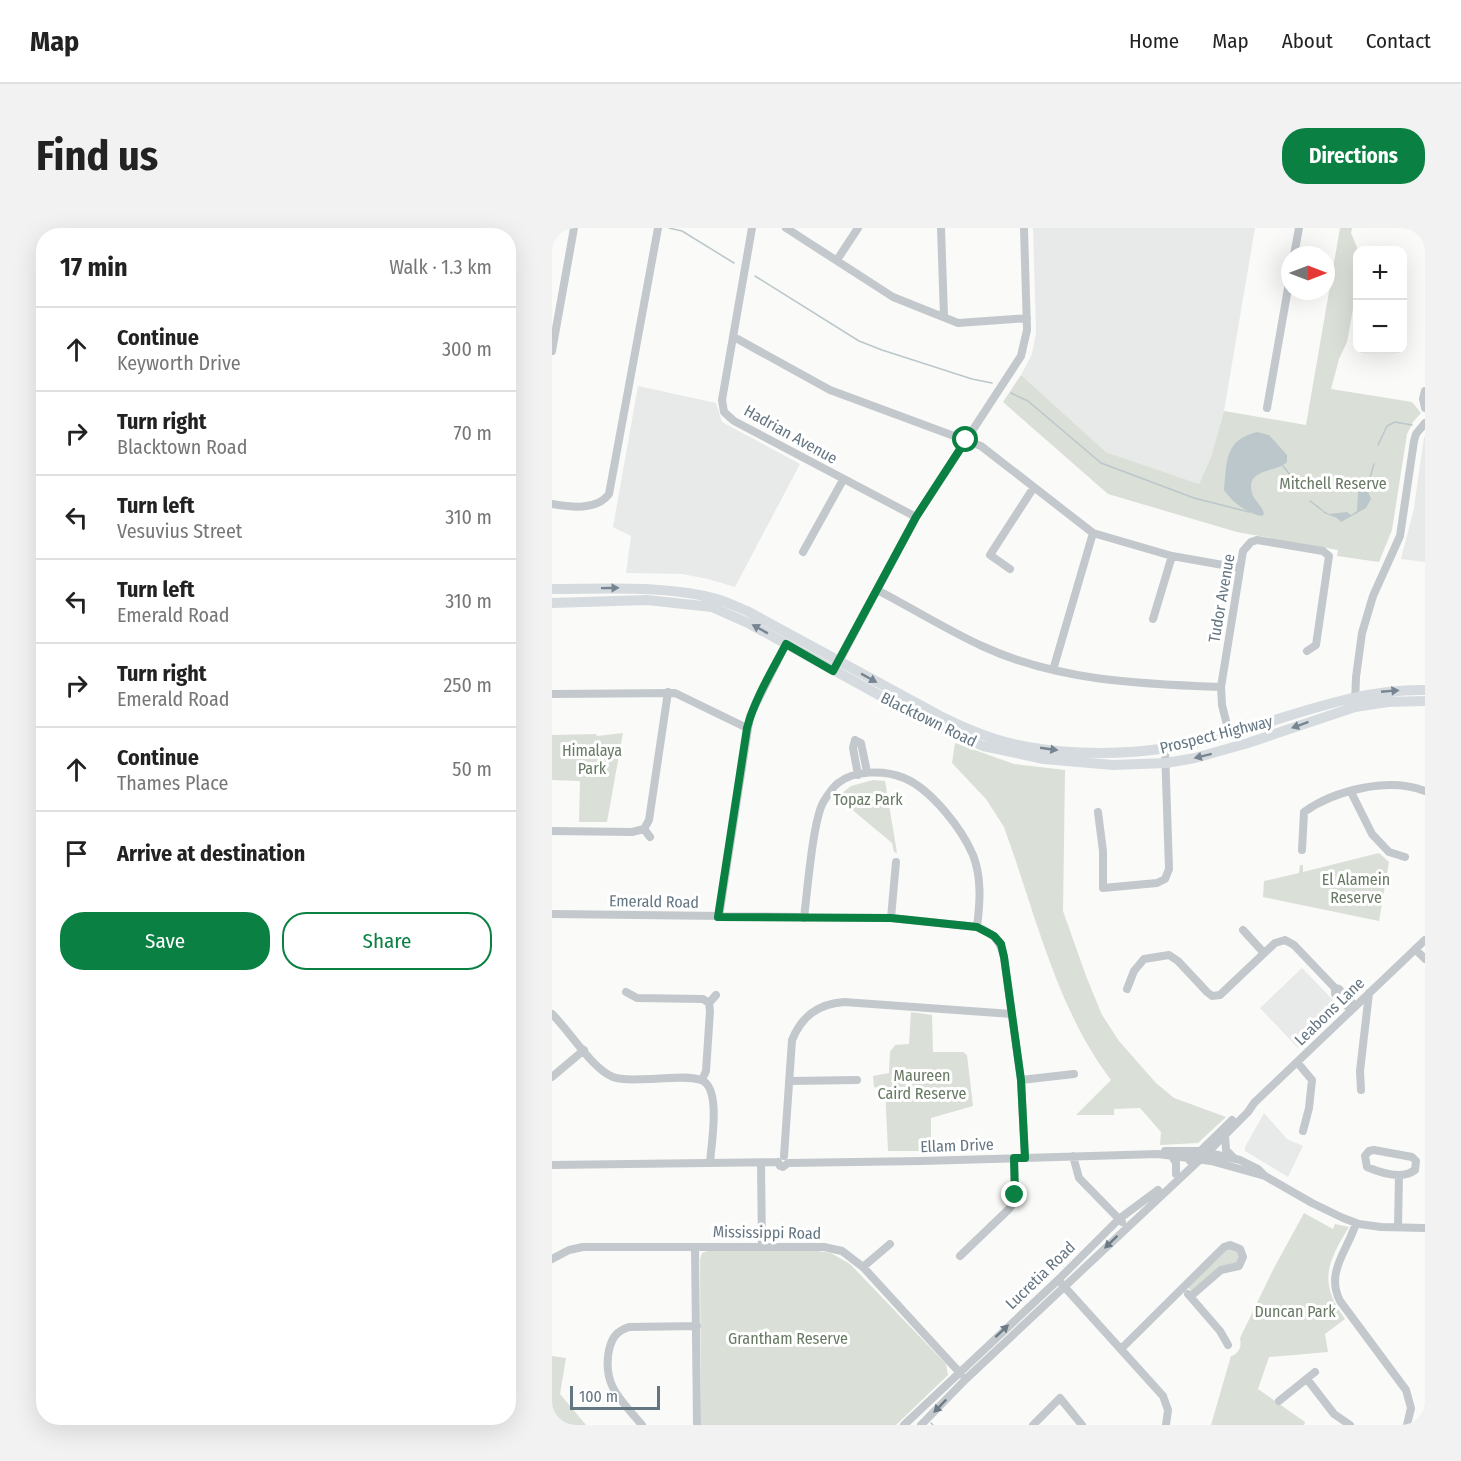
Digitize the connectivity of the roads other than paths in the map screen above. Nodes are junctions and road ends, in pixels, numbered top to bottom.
1 (574, 228) edge
2 (658, 228) edge
3 (752, 228) edge
4 (786, 228) edge
5 (858, 228) edge
6 (941, 228) edge
7 (1024, 228) edge
8 (1299, 228) edge
9 (1296, 246) edge
10 (837, 260) junction
11 (1286, 300) edge
12 (944, 316) junction
13 (1027, 318) junction
14 (734, 337) junction
15 (552, 351) edge
16 (1425, 391) edge
17 (1267, 408) dead end
18 (1425, 408) edge
19 (1425, 423) edge
20 (966, 440) junction
21 (843, 480) junction
22 (1034, 487) junction
23 (552, 504) edge
24 (916, 517) junction
25 (1093, 533) junction
26 (803, 552) dead end
27 (1172, 556) junction
28 (1240, 568) junction
29 (1010, 569) dead end
30 (552, 589) edge
31 (877, 590) junction
32 (552, 603) edge
33 (1153, 619) dead end
34 (786, 644) junction
35 (1307, 651) dead end
36 (836, 666) junction
37 (1053, 670) junction
38 (1221, 687) junction
39 (1425, 690) edge
40 (669, 692) junction
41 (552, 694) edge
42 (1425, 701) edge
43 (1355, 702) junction
44 (1304, 711) joint
45 (747, 728) junction
46 (1229, 733) junction
47 (1165, 749) junction
48 (1166, 763) junction
49 (867, 772) junction
50 (858, 775) junction
51 (1425, 791) edge
52 (1351, 792) junction
53 (1098, 812) dead end
54 (552, 831) edge
55 (1302, 850) dead end
56 (1405, 857) dead end
57 (896, 862) dead end
58 (552, 914) edge
59 (718, 917) junction
60 (804, 918) junction
61 (891, 918) junction
62 (977, 927) junction
63 (1243, 930) dead end
64 (1425, 940) edge
65 (1415, 950) junction
66 (1264, 952) junction
67 (1425, 959) edge
68 (1127, 989) dead end
69 (626, 992) dead end
70 (1369, 993) junction
71 (716, 995) dead end
72 (709, 1003) junction
73 (1353, 1008) junction
74 (552, 1014) edge
75 (1012, 1014) junction
76 (584, 1050) junction
77 (1297, 1062) junction
78 (1074, 1074) dead end
79 (552, 1077) edge
80 (702, 1080) junction
81 (857, 1080) dead end
82 (1021, 1080) junction
83 (789, 1081) junction
84 (1360, 1090) dead end
85 (1254, 1104) junction
86 (1303, 1131) dead end
87 (1225, 1135) junction
88 (1158, 1154) junction
89 (1200, 1155) junction
90 (1073, 1156) junction
91 (1172, 1156) junction
92 (1014, 1158) junction
93 (1025, 1158) junction
94 (1234, 1158) junction
95 (783, 1160) junction
96 (710, 1163) junction
97 (761, 1163) junction
98 (552, 1165) edge
99 (1176, 1174) junction
100 (1399, 1175) junction
101 (1266, 1176) junction
102 (1119, 1219) junction
103 (1360, 1224) junction
104 (1126, 1227) junction
105 (1398, 1227) junction
106 (1425, 1228) edge
107 (890, 1244) dead end
108 (695, 1247) junction
109 (762, 1247) junction
110 (960, 1256) dead end
111 (552, 1259) edge
112 (863, 1267) junction
113 (1061, 1283) junction
114 (1181, 1288) junction
115 (1191, 1296) junction
116 (697, 1326) junction
117 (1228, 1345) dead end
118 (1122, 1348) junction
119 (959, 1371) junction
120 (1315, 1372) dead end
121 (966, 1379) junction
122 (1307, 1379) junction
123 (1279, 1401) dead end
124 (642, 1425) edge
125 (697, 1425) edge
126 (903, 1425) edge
127 (921, 1425) edge
128 (1033, 1425) edge
129 (1082, 1425) edge
130 (1166, 1425) edge
131 (1350, 1425) edge
132 (1407, 1425) edge

1 - 15 street
2 - 23 street
3 - 14 street, Hadrian Avenue
4 - 10 street
5 - 10 street
6 - 12 street
7 - 13 street
8 - 9 street
10 - 12 street
11 - 17 street
12 - 13 street
13 - 20 street
14 - 20 street
14 - 21 street, Hadrian Avenue
16 - 18 street
19 - 43 street
20 - 22 street
20 - 24 street
21 - 24 street, Hadrian Avenue
21 - 26 street
22 - 25 street
22 - 29 street
24 - 31 street
25 - 27 street
25 - 37 street
27 - 28 street
27 - 33 street
28 - 35 street, Tudor Avenue
28 - 38 street, Tudor Avenue
30 -> 36 main road, Prospect Highway
31 - 36 street
31 - 37 street
34 -> 32 main road, Blacktown Road
34 - 36 main road, Blacktown Road
34 - 45 street
36 -> 47 main road, Prospect Highway
36 - 48 main road, Blacktown Road
37 - 38 street
38 - 46 street, Tudor Avenue
43 -> 39 main road, Blacktown Road
40 - 41 street
40 - 45 street
40 - 54 street
42 - 43 main road, Blacktown Road
43 - 44 main road, Blacktown Road
43 -> 48 main road, Blacktown Road
44 - 46 main road, Prospect Highway
45 - 59 street
46 - 47 main road, Prospect Highway
47 - 48 street
48 - 53 street
49 - 50 street
49 - 50 street
49 - 62 street
50 - 60 street
51 - 52 street
52 - 55 street
52 - 56 street
57 - 61 street
58 - 59 street, Emerald Road
59 - 60 street, Emerald Road
60 - 61 street, Emerald Road
61 - 62 street, Emerald Road
62 - 75 street, Emerald Road
63 - 66 street
64 - 65 street, Leabons Lane
65 - 67 street
65 - 70 street, Leabons Lane
66 - 68 street
66 - 73 street
69 - 72 street
70 - 73 street, Leabons Lane
70 - 84 street
71 - 72 street
72 - 80 street
73 - 77 street, Leabons Lane
74 - 76 street
75 - 82 street, Emerald Road
75 - 83 street
76 - 79 street
76 - 80 street
77 - 85 street, Leabons Lane
77 - 86 street
78 - 82 street
80 - 96 street
81 - 83 street
82 - 93 street, Emerald Road
83 - 95 street
85 - 87 street, Leabons Lane
85 - 89 street, Leabons Lane
87 - 89 street, Leabons Lane
87 - 94 street
88 - 89 street
88 - 90 street, Ellam Drive
88 - 91 street
89 - 91 street
89 - 94 street
89 - 99 street, Lucretia Road
89 - 101 street
89 - 104 street, Lucretia Road
90 - 93 street, Ellam Drive
90 - 102 street
91 - 99 street
92 - 93 street, Ellam Drive
92 - 95 street, Ellam Drive
92 - 110 street
94 - 101 street
95 - 97 street, Ellam Drive
96 - 97 street, Ellam Drive
96 - 98 street, Ellam Drive
97 - 109 street
99 - 102 street, Lucretia Road
100 - 100 street
100 - 105 street
101 - 103 street
102 - 104 street
102 - 113 street, Lucretia Road
103 - 105 street
103 - 132 street
104 -> 113 street, Lucretia Road
105 - 106 street
107 - 112 street
108 - 109 street, Mississippi Road
108 - 111 street, Mississippi Road
108 - 116 street
109 - 112 street, Mississippi Road
112 - 119 street, Mississippi Road
113 - 118 street
119 -> 113 street, Lucretia Road
113 - 121 street, Lucretia Road
114 - 115 street
114 - 115 street
114 - 118 street
115 - 117 street
116 - 124 street
116 - 125 street
118 - 130 street
119 - 121 street, Mississippi Road
119 - 126 street, Lucretia Road
120 - 122 street
121 -> 127 street, Lucretia Road
122 - 123 street
122 - 131 street
128 - 129 street

